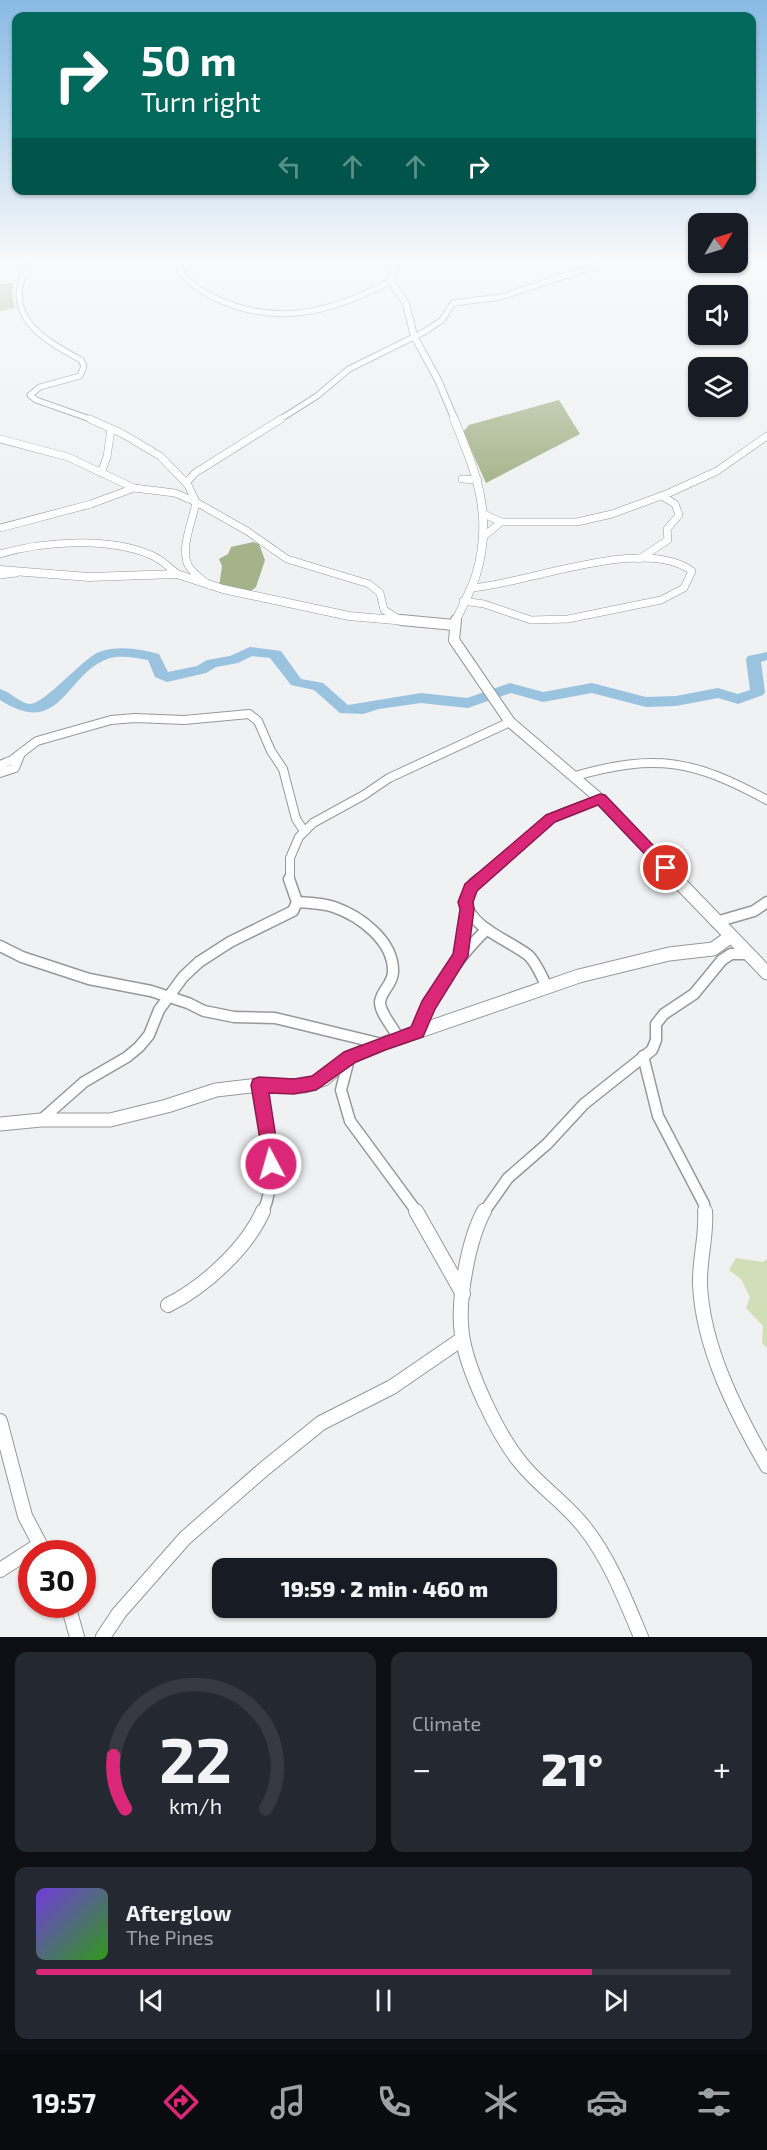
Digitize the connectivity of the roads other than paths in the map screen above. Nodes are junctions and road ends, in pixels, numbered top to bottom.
1 (42, 338) edge
2 (409, 338) edge
3 (415, 338) edge
4 (111, 429) junction
5 (767, 436) edge
6 (0, 439) edge
7 (100, 473) junction
8 (462, 479) dead end
9 (478, 480) junction
10 (186, 483) junction
11 (134, 488) junction
12 (662, 496) junction
13 (196, 502) junction
14 (484, 514) junction
15 (501, 522) junction
16 (0, 528) edge
17 (483, 537) junction
18 (0, 554) edge
19 (639, 559) junction
20 (0, 570) edge
21 (16, 573) junction
22 (177, 574) junction
23 (0, 575) edge
24 (209, 585) junction
25 (471, 588) junction
26 (463, 601) junction
27 (405, 622) junction
28 (454, 625) junction
29 (510, 722) junction
30 (21, 753) junction
31 (0, 765) edge
32 (0, 772) edge
33 (575, 776) junction
34 (600, 799) junction
35 (767, 800) edge
36 (304, 831) junction
37 (297, 902) junction
38 (767, 902) edge
39 (467, 909) junction
40 (716, 922) junction
41 (487, 929) junction
42 (730, 937) junction
43 (0, 946) edge
44 (746, 954) junction
45 (460, 956) junction
46 (767, 973) edge
47 (547, 987) junction
48 (170, 997) junction
49 (418, 1032) junction
50 (399, 1039) junction
51 (381, 1044) junction
52 (643, 1056) junction
53 (350, 1057) junction
54 (259, 1085) junction
55 (41, 1120) junction
56 (0, 1124) edge
57 (463, 1295) junction
58 (168, 1305) dead end
59 (462, 1339) junction
60 (0, 1421) edge
61 (767, 1467) edge
62 (37, 1540) edge
63 (18, 1561) edge
64 (0, 1570) edge
65 (72, 1618) edge
66 (77, 1637) edge
67 (103, 1637) edge
68 (641, 1637) edge

1 - 4 street
2 - 10 street
3 - 9 street
4 - 7 street
4 - 10 street
5 - 12 street
6 - 7 street
7 - 11 street
8 - 9 street
9 - 14 street
10 - 13 street
11 - 13 street
11 - 16 street
12 - 15 street
12 - 19 street
13 - 24 street
13 - 27 street
14 - 15 street
14 - 17 street
15 - 17 street
17 - 25 street
18 - 22 street
19 - 25 street
19 - 26 street
20 - 21 street
21 - 22 street
21 - 23 street
22 - 24 street
24 - 27 street
25 - 26 street
26 - 28 street
27 - 28 street
28 - 29 street
29 - 33 street
29 - 36 street
30 - 31 street
30 - 32 street
30 - 36 street
33 - 34 street
33 - 35 street
34 - 39 street
34 - 40 street
36 - 37 street
37 - 48 street
37 - 50 street
38 - 40 street
39 - 41 street
39 - 45 street
40 - 42 street
41 - 45 street
41 - 47 street
42 - 44 street
42 - 47 street
43 - 48 street
44 - 46 street
44 - 52 street
45 - 49 street
47 - 49 street
48 - 51 street
48 - 55 street
49 - 50 street
50 - 51 street
51 - 53 street
52 - 57 street
52 - 61 street
53 - 54 street
53 - 57 street
54 - 55 street
54 - 58 street
55 - 56 street
57 - 59 street
59 - 67 street
59 - 68 street
60 - 62 street
63 - 64 street
65 - 66 street

